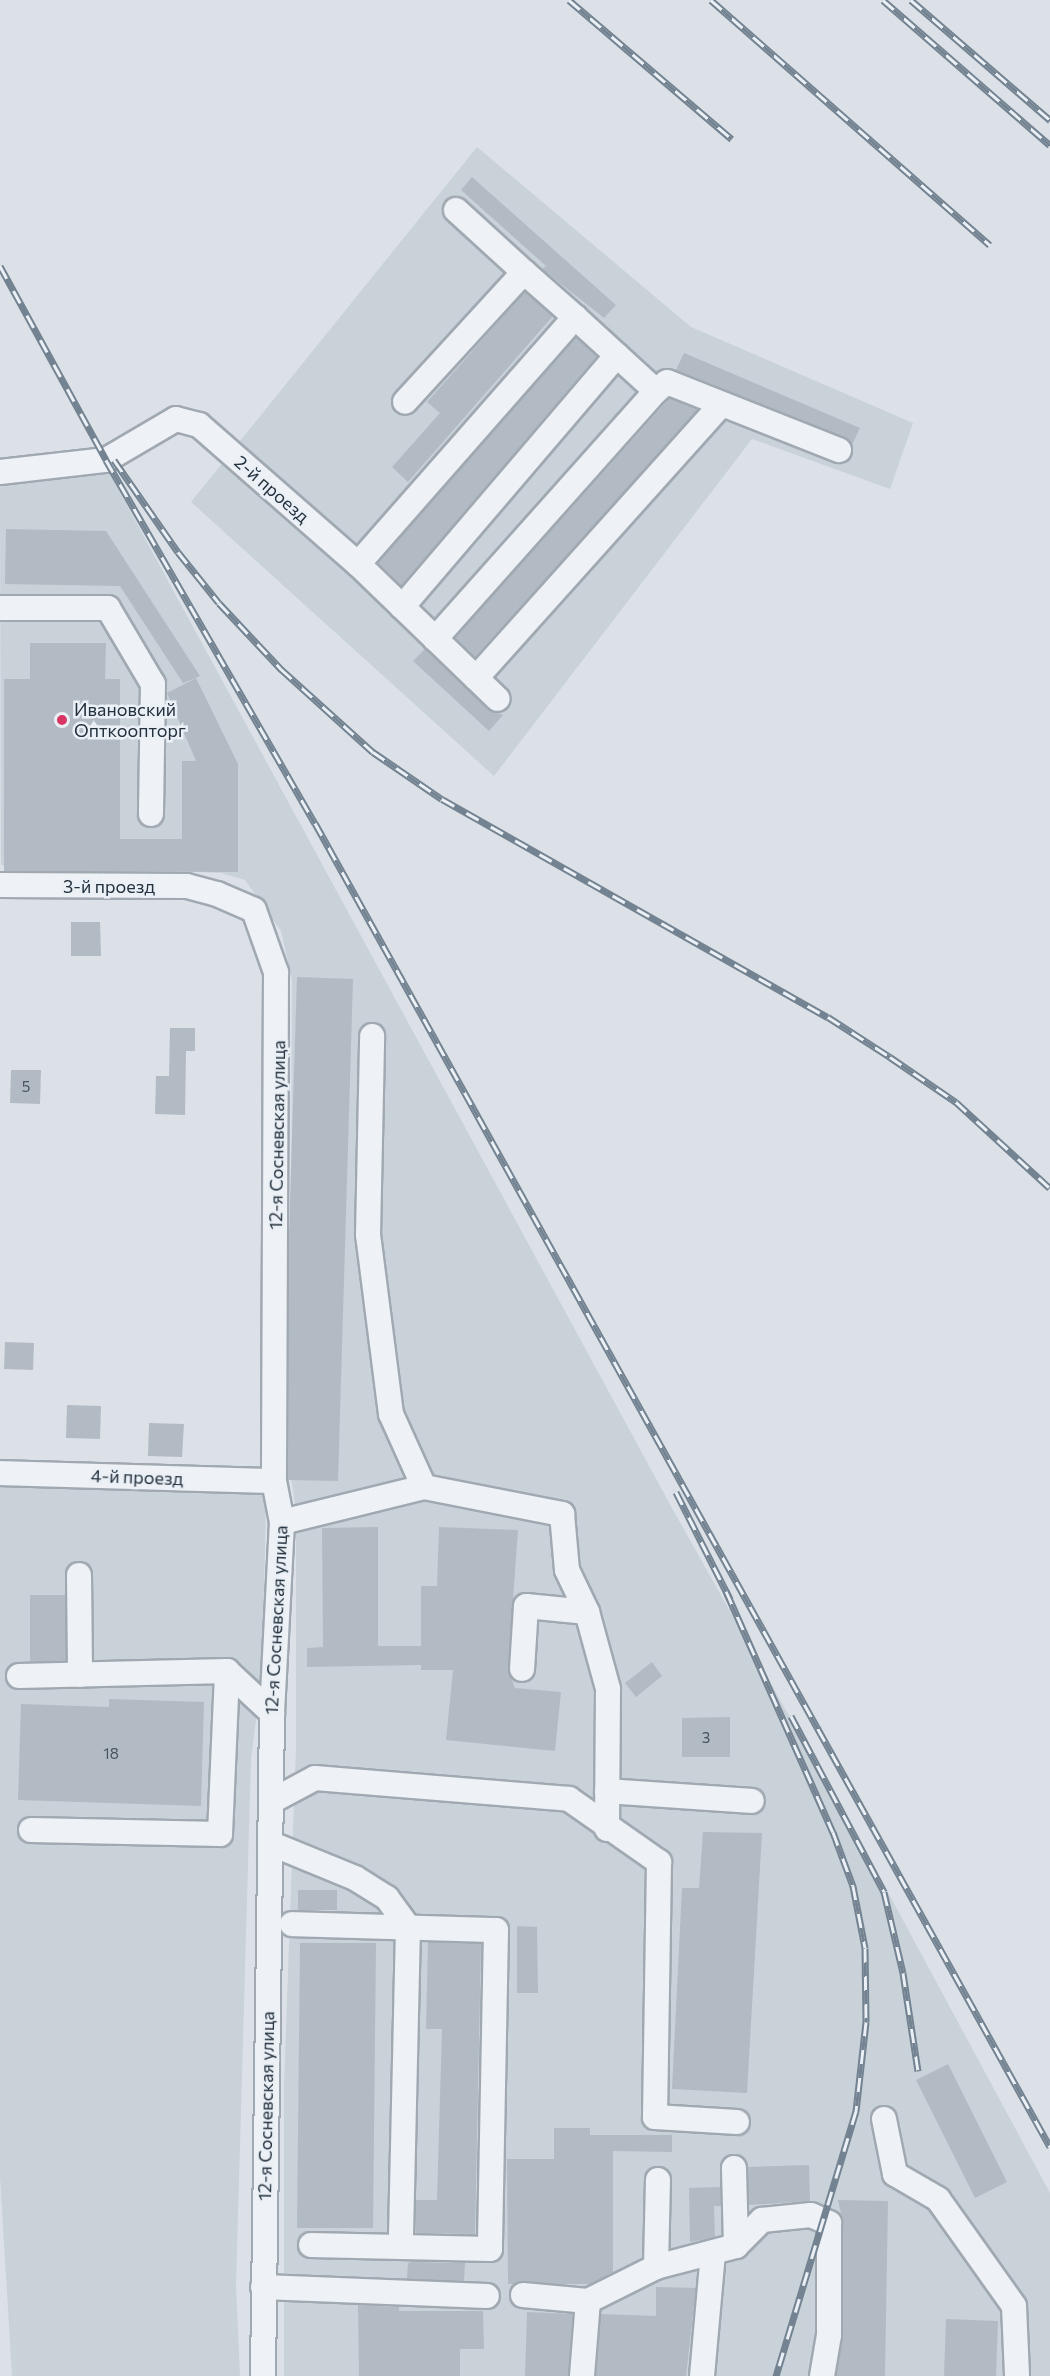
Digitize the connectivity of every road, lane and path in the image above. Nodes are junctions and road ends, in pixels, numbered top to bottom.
1 (456, 210) dead end
2 (524, 272) junction
3 (575, 317) junction
4 (617, 355) junction
5 (656, 391) junction
6 (405, 402) dead end
7 (722, 404) junction
8 (839, 450) dead end
9 (0, 472) edge
10 (358, 564) junction
11 (402, 607) junction
12 (0, 608) edge
13 (435, 639) junction
14 (476, 678) junction
15 (498, 699) dead end
16 (151, 814) dead end
17 (0, 885) edge
18 (217, 894) joint
19 (372, 1036) dead end
20 (0, 1473) edge
21 (274, 1481) junction
22 (424, 1487) junction
23 (282, 1522) junction
24 (79, 1575) dead end
25 (587, 1612) junction
26 (522, 1669) dead end
27 (227, 1671) junction
28 (80, 1675) junction
29 (19, 1676) dead end
30 (272, 1713) junction
31 (607, 1791) junction
32 (272, 1801) junction
33 (752, 1801) dead end
34 (607, 1829) junction
35 (31, 1830) dead end
36 (272, 1844) junction
37 (292, 1924) dead end
38 (408, 1927) junction
39 (884, 2119) dead end
40 (736, 2122) dead end
41 (734, 2168) dead end
42 (658, 2180) dead end
43 (311, 2246) dead end
44 (401, 2247) junction
45 (724, 2249) junction
46 (656, 2268) junction
47 (263, 2287) junction
48 (523, 2295) dead end
49 (487, 2296) dead end
50 (588, 2301) junction
51 (263, 2376) edge
52 (582, 2376) edge
53 (702, 2376) edge
54 (822, 2376) edge
55 (1017, 2376) edge

1 - 2 street
2 - 3 street
2 - 6 street
3 - 4 street
3 - 10 street
4 - 5 street
4 - 11 street
5 - 7 street
5 - 13 street
7 - 8 street
7 - 14 street
9 - 10 street, 2-й проезд
10 - 11 street, 2-й проезд
11 - 13 street, 2-й проезд
12 - 16 street
13 - 14 street, 2-й проезд
14 - 15 street, 2-й проезд
17 - 18 street, 3-й проезд
18 - 21 street, 12-я Сосневская улица
19 - 22 street
20 - 21 street, 4-й проезд
21 - 23 street, 12-я Сосневская улица
22 - 23 street
22 - 25 street
23 - 30 street, 12-я Сосневская улица
24 - 28 street
25 - 26 street
25 - 31 street
27 - 28 street
27 - 30 street
27 - 35 street
28 - 29 street
30 - 32 street, 12-я Сосневская улица
31 - 33 street
31 - 34 street
32 - 34 street
32 - 36 street, 12-я Сосневская улица
34 - 40 street
36 - 38 street
36 - 47 street, 12-я Сосневская улица
37 - 38 street
38 - 44 street
38 - 44 street
39 - 55 street
41 - 45 street
42 - 46 street
43 - 44 street
45 - 46 street
45 - 53 street
45 - 54 street
46 - 50 street
47 - 49 street
47 - 51 street, 12-я Сосневская улица
48 - 50 street
50 - 52 street

